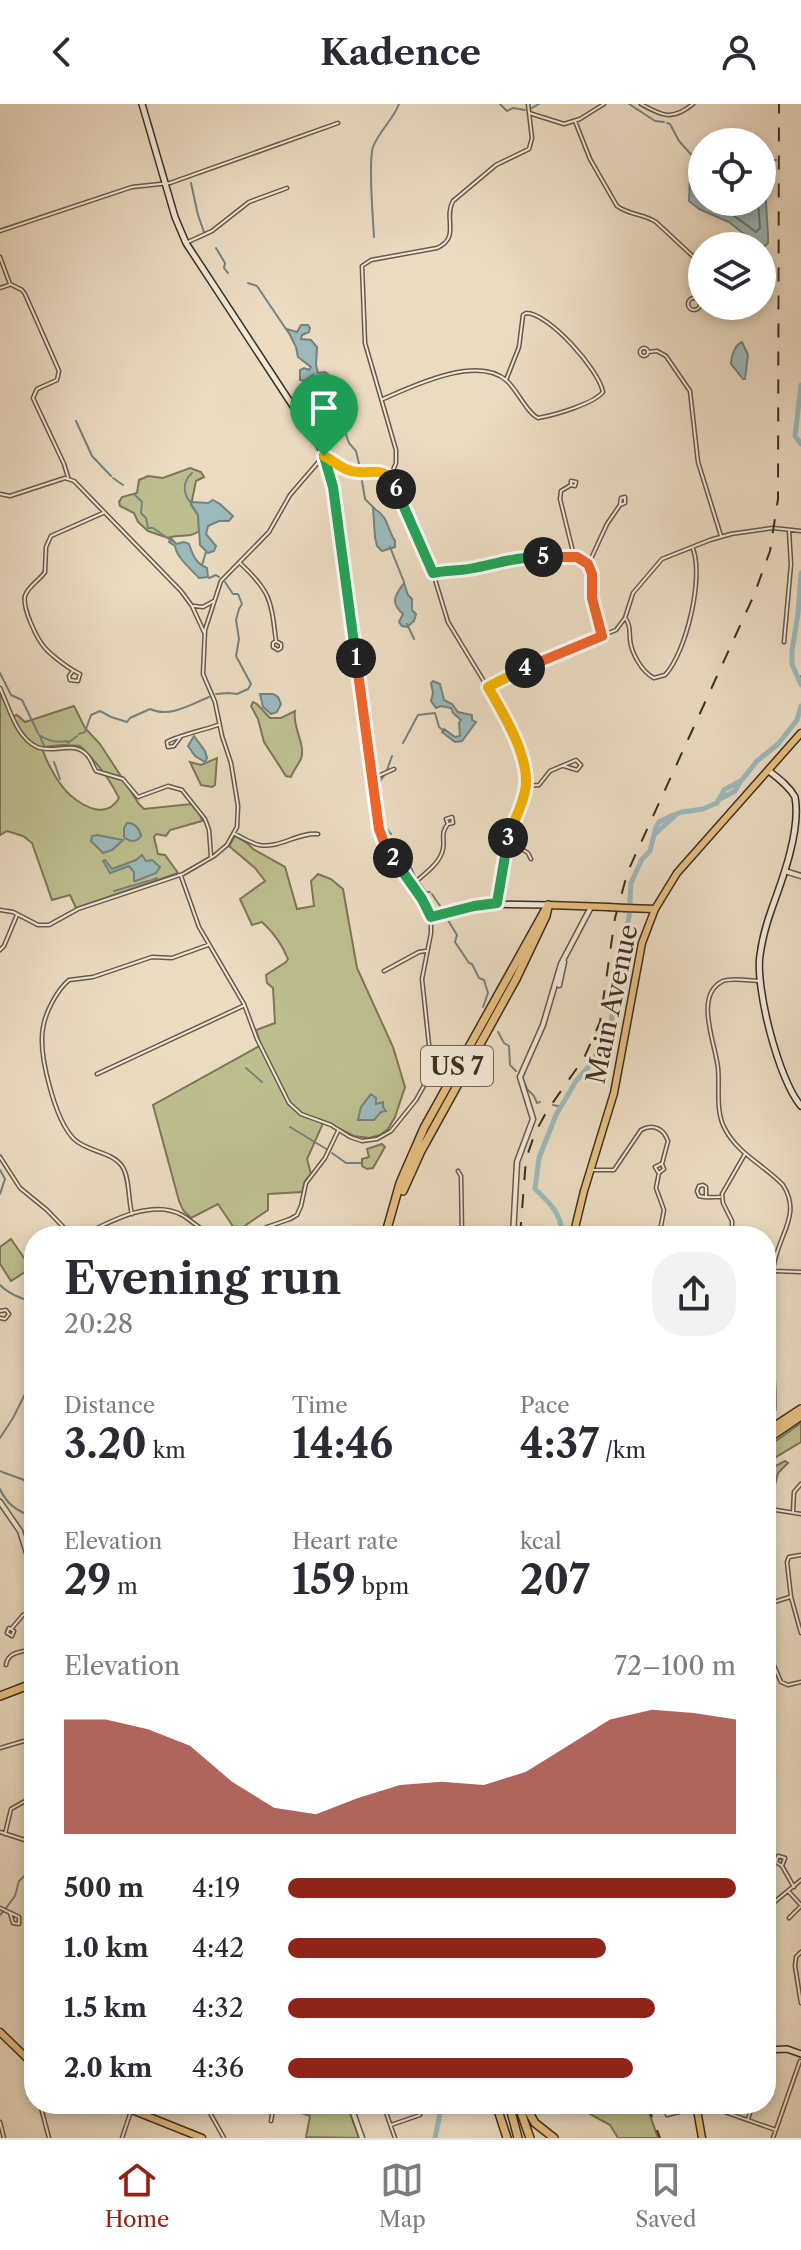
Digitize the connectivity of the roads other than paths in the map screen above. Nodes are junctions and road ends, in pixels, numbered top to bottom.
1 (142, 104) edge
2 (528, 104) edge
3 (604, 104) edge
4 (641, 104) edge
5 (693, 104) edge
6 (527, 113) junction
7 (575, 121) junction
8 (338, 123) dead end
9 (165, 184) junction
10 (287, 188) dead end
11 (0, 231) edge
12 (186, 243) junction
13 (688, 252) edge
14 (0, 257) edge
15 (10, 284) junction
16 (0, 288) edge
17 (648, 352) dead end
18 (506, 380) junction
19 (382, 400) junction
20 (324, 456) junction
21 (390, 476) junction
22 (68, 478) junction
23 (571, 485) dead end
24 (0, 494) edge
25 (620, 505) dead end
26 (104, 513) junction
27 (789, 529) junction
28 (800, 531) edge
29 (721, 537) junction
30 (693, 548) junction
31 (574, 557) junction
32 (239, 563) junction
33 (588, 564) junction
34 (433, 573) junction
35 (215, 601) junction
36 (192, 606) junction
37 (625, 618) junction
38 (204, 633) junction
39 (602, 636) junction
40 (276, 641) dead end
41 (784, 642) dead end
42 (72, 672) dead end
43 (488, 687) junction
44 (0, 688) edge
45 (219, 724) junction
46 (801, 733) edge
47 (180, 738) dead end
48 (564, 766) dead end
49 (394, 769) dead end
50 (769, 771) junction
51 (372, 779) junction
52 (526, 786) junction
53 (448, 824) dead end
54 (234, 833) junction
55 (318, 834) dead end
56 (508, 840) junction
57 (212, 857) junction
58 (531, 859) dead end
59 (788, 872) junction
60 (181, 875) junction
61 (801, 876) edge
62 (412, 885) junction
63 (497, 903) junction
64 (548, 905) junction
65 (591, 907) junction
66 (655, 909) junction
67 (0, 910) edge
68 (17, 914) junction
69 (431, 917) junction
70 (208, 945) junction
71 (0, 950) edge
72 (427, 951) junction
73 (384, 971) dead end
74 (761, 982) junction
75 (244, 1006) junction
76 (97, 1074) dead end
77 (801, 1106) edge
78 (339, 1130) junction
79 (745, 1154) junction
80 (0, 1157) edge
81 (662, 1164) junction
82 (591, 1170) junction
83 (458, 1171) dead end
84 (658, 1173) junction
85 (706, 1197) dead end
86 (722, 1197) junction
87 (132, 1214) junction
88 (62, 1226) edge
89 (104, 1226) edge
90 (196, 1226) edge
91 (270, 1226) edge
92 (389, 1226) edge
93 (462, 1226) edge
94 (514, 1226) edge
95 (576, 1226) edge
96 (661, 1226) edge
97 (732, 1226) edge
98 (776, 1256) edge
99 (776, 1271) edge
100 (801, 1272) edge
101 (0, 1311) edge
102 (0, 1318) edge
103 (801, 1409) edge
104 (801, 1416) edge
105 (776, 1425) edge
106 (776, 1433) edge
107 (801, 1484) edge
108 (0, 1502) edge
109 (776, 1510) edge
110 (792, 1513) junction
111 (801, 1514) edge
112 (24, 1544) edge
113 (801, 1555) edge
114 (791, 1597) junction
115 (776, 1602) edge
116 (24, 1615) edge
117 (12, 1628) dead end
118 (801, 1633) edge
119 (24, 1652) edge
120 (6, 1665) dead end
121 (776, 1670) edge
122 (801, 1682) edge
123 (24, 1685) edge
124 (0, 1694) edge
125 (24, 1741) edge
126 (0, 1748) edge
127 (24, 1802) edge
128 (2, 1833) edge
129 (24, 1840) edge
130 (782, 1866) dead end
131 (801, 1880) edge
132 (794, 1887) junction
133 (789, 1892) junction
134 (801, 1892) edge
135 (794, 1898) junction
136 (776, 1902) edge
137 (801, 1906) edge
138 (0, 1908) edge
139 (10, 1913) dead end
140 (789, 1918) dead end
141 (800, 1953) edge
142 (801, 2003) edge
143 (1, 2034) edge
144 (776, 2049) edge
145 (801, 2054) edge
146 (24, 2056) edge
147 (800, 2061) edge
148 (43, 2114) edge
149 (131, 2114) edge
150 (142, 2114) edge
151 (211, 2114) edge
152 (272, 2114) edge
153 (354, 2114) edge
154 (386, 2114) edge
155 (499, 2114) edge
156 (512, 2114) edge
157 (522, 2114) edge
158 (530, 2114) edge
159 (670, 2114) edge
160 (699, 2114) edge
161 (730, 2114) edge
162 (749, 2114) edge
163 (420, 2115) dead end
164 (667, 2115) dead end
165 (747, 2120) junction
166 (271, 2121) dead end
167 (0, 2122) edge
168 (390, 2125) junction
169 (776, 2130) junction
170 (4, 2138) edge
171 (49, 2138) edge
172 (122, 2138) edge
173 (202, 2138) edge
174 (224, 2138) edge
175 (362, 2138) edge
176 (395, 2138) edge
177 (507, 2138) edge
178 (518, 2138) edge
179 (530, 2138) edge
180 (554, 2138) edge
181 (703, 2138) edge
182 (773, 2138) edge

1 - 9 main road
2 - 6 street
3 - 7 street
4 - 5 street
6 - 7 street
6 - 19 street
7 - 13 street
8 - 9 street
9 - 11 street
9 - 12 main road
10 - 12 street
12 - 20 main road
14 - 15 street
15 - 16 street
15 - 22 street
17 - 29 street
18 - 18 street
18 - 19 street
19 - 21 street
20 - 21 street
20 - 32 street
20 - 51 main road
21 - 34 street
22 - 24 street
22 - 26 street
23 - 31 street
25 - 33 street
26 - 36 street
26 - 42 street
27 - 28 street
27 - 29 street
27 - 41 street
29 - 30 street
30 - 37 street
30 - 37 street
31 - 33 street
31 - 34 street
32 - 35 street
32 - 40 street
33 - 39 street
34 - 43 street
35 - 36 street
35 - 38 street
36 - 38 street
37 - 39 street
38 - 45 street
39 - 43 street
43 - 52 street
44 - 57 street
45 - 47 street
45 - 54 street
46 - 50 main road, Main Avenue
48 - 52 street
49 - 51 street
50 - 59 main road
50 - 66 main road, Main Avenue
51 - 62 main road
52 - 56 street
53 - 62 street
54 - 55 street
54 - 57 street
56 - 58 street
56 - 63 street
57 - 60 street
59 - 61 street
59 - 74 main road
60 - 68 street
60 - 70 street
62 - 69 main road
63 - 64 main road
63 - 69 main road
64 - 65 main road
64 - 92 highway, US 7
65 - 66 main road, bridge
65 - 94 street
66 - 82 main road, Main Avenue
67 - 68 street
68 - 71 street
69 - 72 street
70 - 75 street
70 - 87 street
72 - 73 street
72 - 78 street
74 - 77 main road
74 - 79 street
75 - 76 street
75 - 78 street
78 - 91 street
79 - 86 street
79 - 98 street
80 - 88 street
81 - 82 street
81 - 84 street
81 - 84 street
82 - 95 main road, Main Avenue
83 - 93 street
84 - 96 street
85 - 86 street
86 - 97 street
87 - 89 street
87 - 90 street
99 - 100 street
101 - 102 street
103 - 105 highway
104 - 106 highway
107 - 110 street
108 - 112 street
109 - 110 street
110 - 111 street
113 - 114 street
114 - 115 street
114 - 118 street
116 - 117 street
119 - 120 street
121 - 122 street
123 - 124 highway
125 - 126 street
127 - 128 street
128 - 129 street
130 - 132 street
131 - 132 street
132 - 133 street
133 - 135 street
133 - 136 street
134 - 135 street
135 - 137 street
137 - 140 street
138 - 139 street
141 - 142 street
143 - 146 main road
144 - 145 main road
147 - 169 street
148 - 171 street
149 - 172 street
150 - 173 main road
151 - 174 street
152 - 166 street
153 - 175 street
154 - 168 street
155 - 177 highway
156 - 178 highway
157 - 179 highway
158 - 180 highway
159 - 164 street
160 - 181 main road
161 - 165 street
162 - 165 street
163 - 168 street
165 - 169 street
167 - 170 street
168 - 176 street
169 - 182 street

